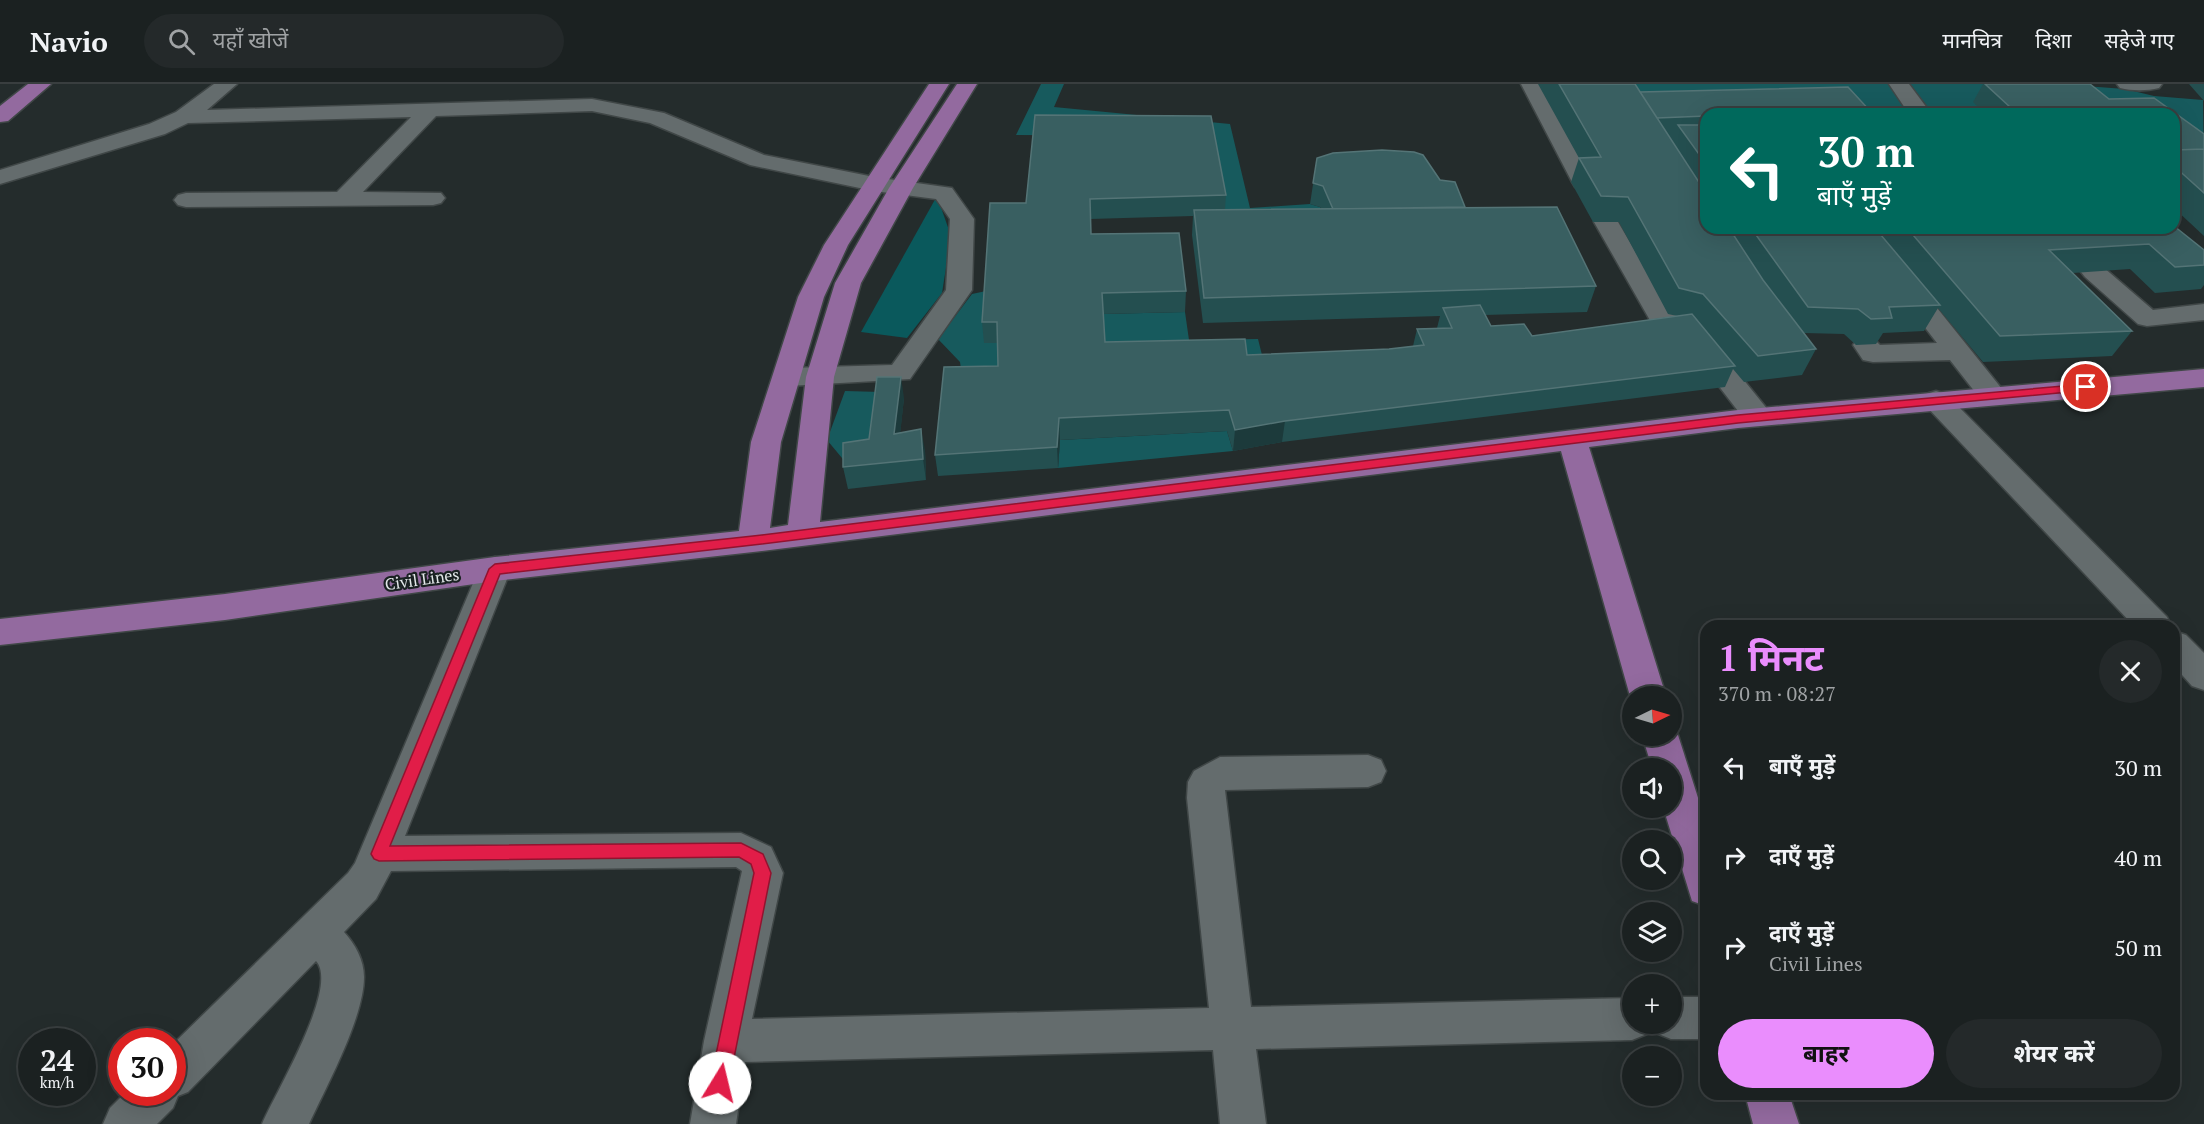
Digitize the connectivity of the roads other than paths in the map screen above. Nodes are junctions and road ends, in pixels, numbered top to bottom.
1 (42, 84) edge
2 (227, 84) edge
3 (544, 84) edge
4 (939, 84) edge
5 (967, 84) edge
6 (1531, 84) edge
7 (1899, 84) edge
8 (2127, 84) edge
9 (2152, 84) edge
10 (532, 106) junction
11 (1914, 108) edge
12 (431, 109) junction
13 (0, 116) edge
14 (184, 117) junction
15 (0, 177) edge
16 (1583, 182) edge
17 (874, 184) junction
18 (901, 188) junction
19 (433, 198) dead end
20 (343, 199) junction
21 (186, 200) dead end
22 (1606, 222) edge
23 (1865, 234) edge
24 (2094, 272) edge
25 (2204, 312) edge
26 (1866, 345) edge
27 (1957, 351) junction
28 (788, 377) junction
29 (820, 377) junction
30 (2204, 378) edge
31 (1992, 395) junction
32 (1936, 400) junction
33 (1758, 417) junction
34 (1572, 439) junction
35 (803, 534) junction
36 (753, 541) junction
37 (495, 569) junction
38 (2149, 620) edge
39 (0, 632) edge
40 (2180, 650) edge
41 (2204, 676) edge
42 (1645, 686) edge
43 (1368, 771) dead end
44 (1682, 809) edge
45 (379, 854) junction
46 (1700, 868) edge
47 (314, 932) junction
48 (1682, 1018) edge
49 (1700, 1018) edge
50 (1622, 1019) edge
51 (1234, 1029) junction
52 (726, 1041) junction
53 (186, 1062) edge
54 (1769, 1100) edge
55 (143, 1106) edge
56 (126, 1124) edge
57 (285, 1124) edge
58 (713, 1124) edge
59 (1243, 1124) edge
60 (1776, 1124) edge

1 - 13 main road
2 - 14 street
3 - 10 street
4 - 17 main road
5 - 18 main road
6 - 16 street
7 - 11 street
8 - 9 street
10 - 12 street
10 - 17 street
12 - 14 street
12 - 20 street
14 - 15 street
17 - 18 street
17 - 28 main road
18 - 29 main road
18 - 29 street
19 - 20 street
20 - 21 street
22 - 33 street
23 - 27 street
24 - 25 street
26 - 27 street
27 - 31 street
28 - 29 street
28 - 36 main road
29 - 35 main road
30 - 31 main road, Civil Lines
31 - 32 main road, Civil Lines
32 - 33 main road, Civil Lines
32 - 38 street
33 - 34 main road, Civil Lines
34 - 35 main road, Civil Lines
34 - 42 main road
35 - 36 main road, Civil Lines
36 - 37 main road, Civil Lines
37 - 39 main road, Civil Lines
37 - 45 street
40 - 41 street
43 - 51 street
44 - 46 main road
45 - 47 street
45 - 52 street
47 - 53 street
47 - 57 street
48 - 49 street
50 - 51 street
51 - 52 street
51 - 59 street
52 - 58 street
54 - 60 main road
55 - 56 street

